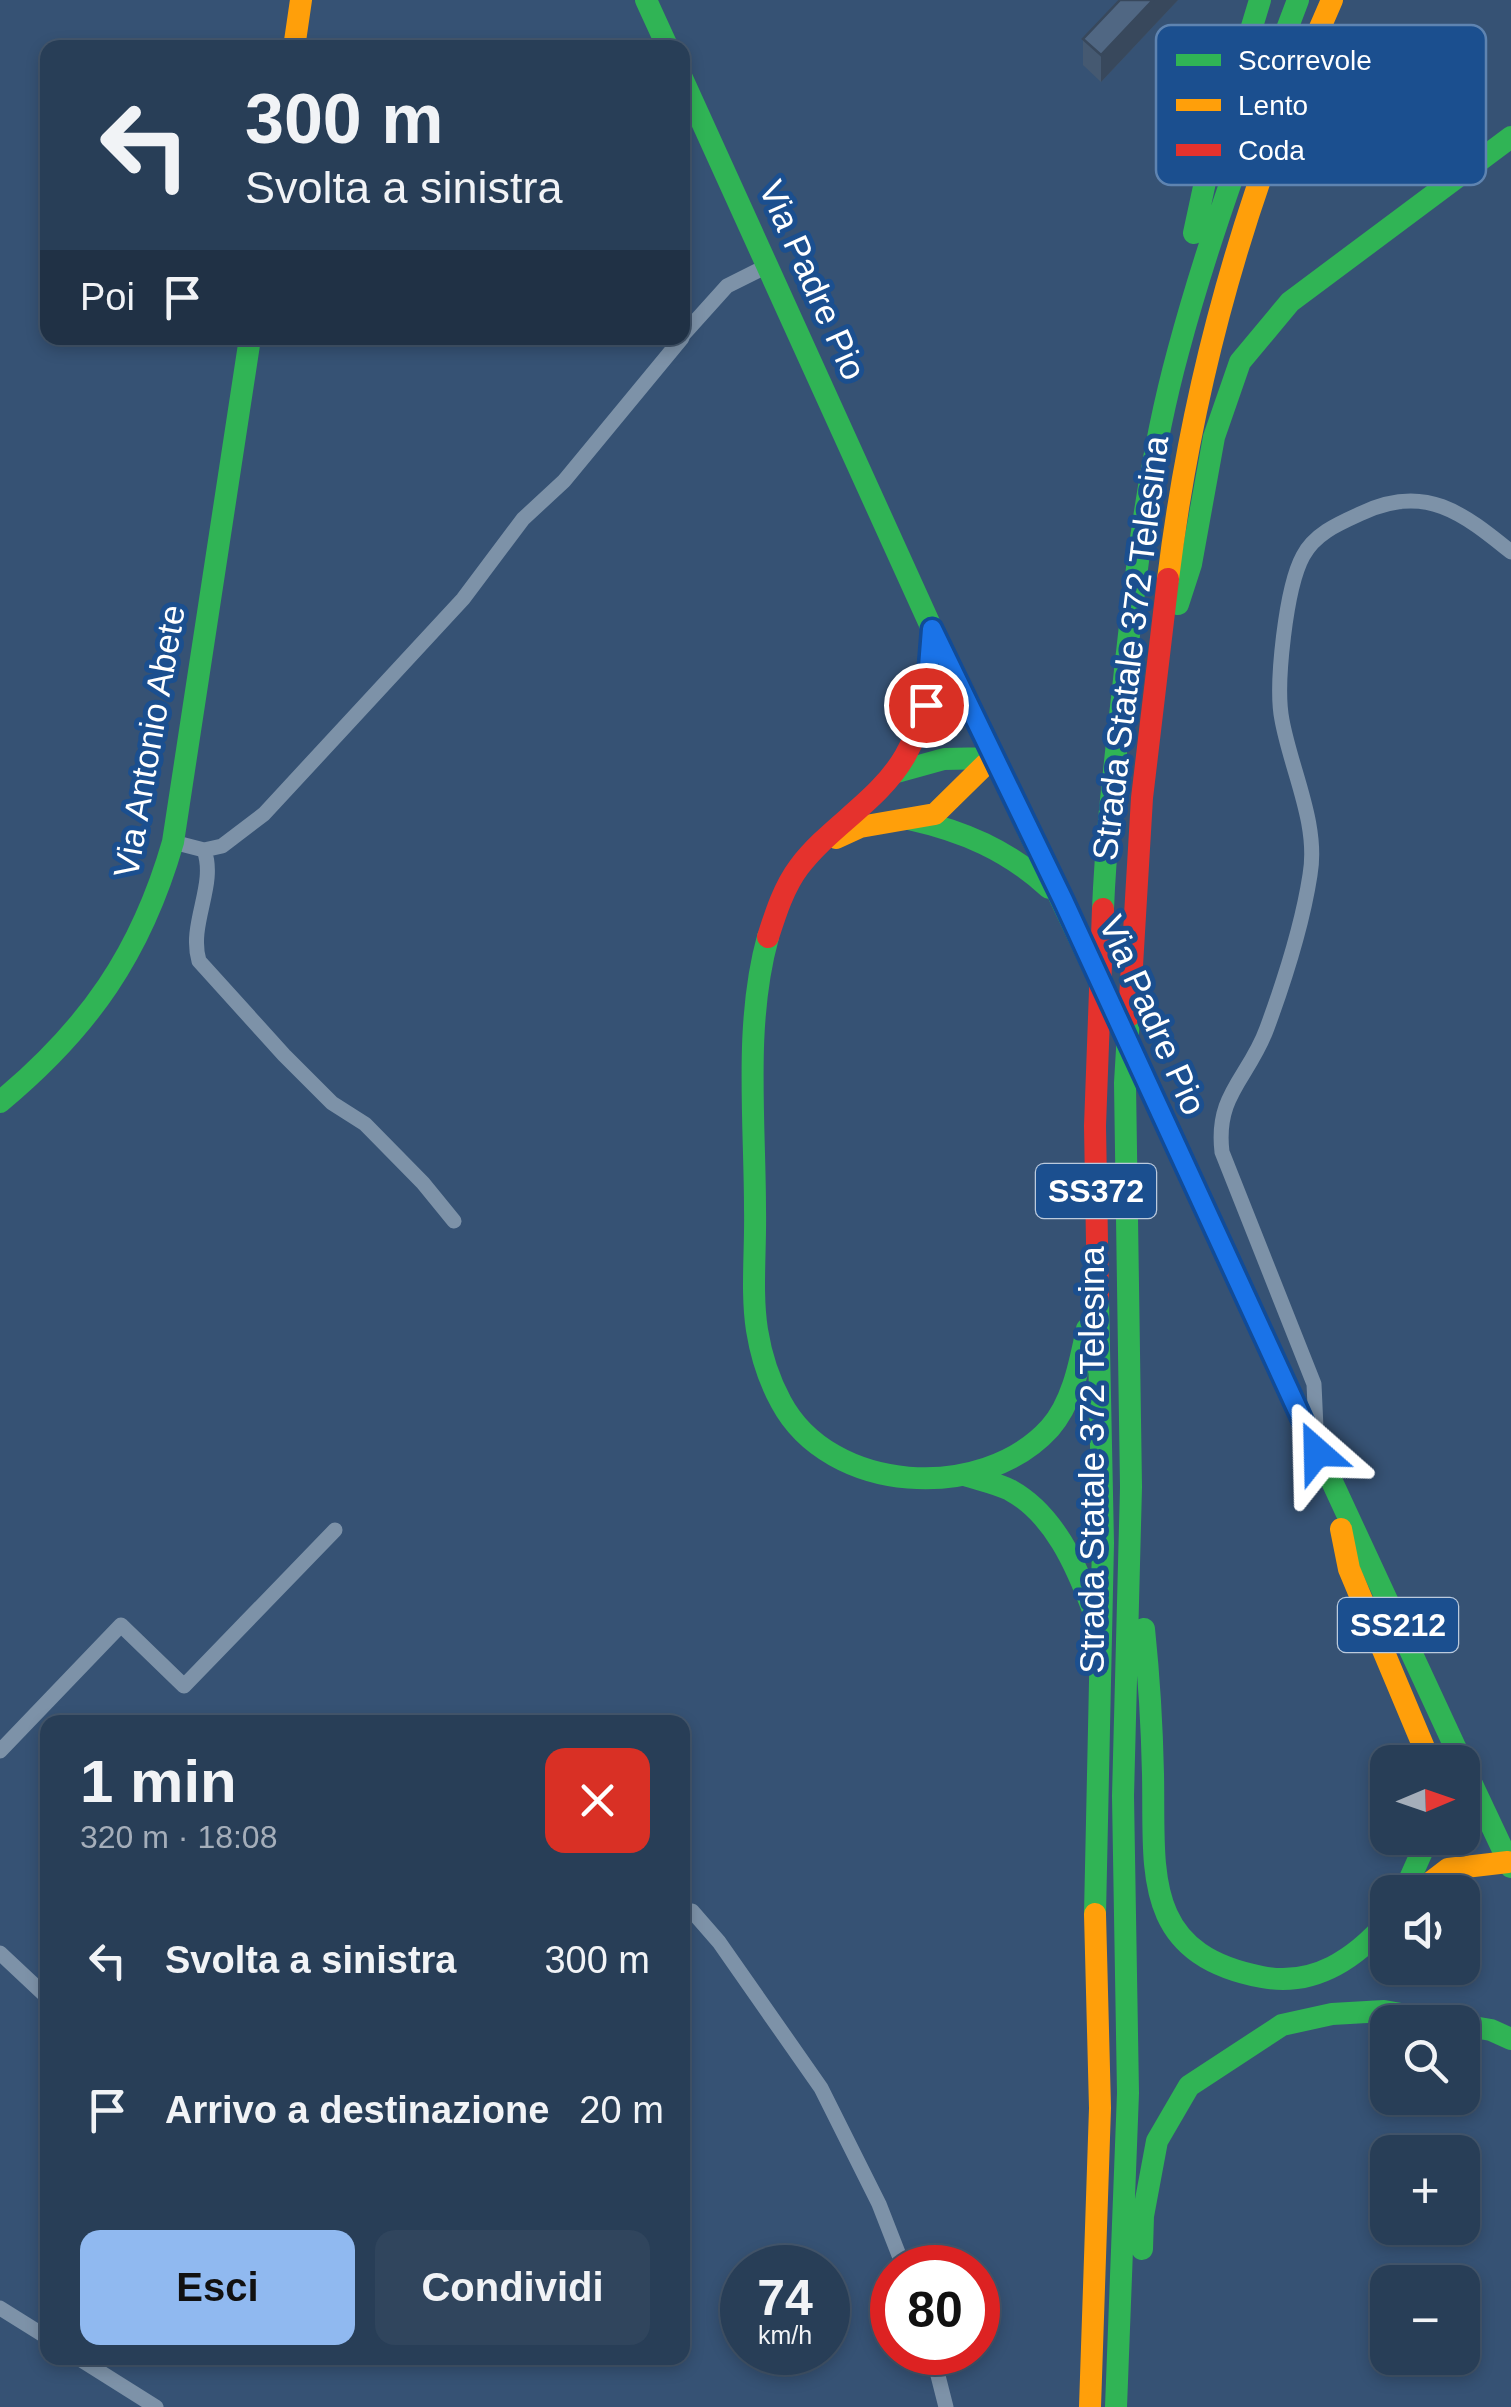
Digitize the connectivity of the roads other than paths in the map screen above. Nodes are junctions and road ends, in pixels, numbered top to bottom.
1 (301, 0) edge
2 (646, 0) edge
3 (1260, 0) edge
4 (1298, 0) edge
5 (1332, 0) edge
6 (1252, 25) edge
7 (1289, 25) edge
8 (1321, 25) edge
9 (295, 40) edge
10 (664, 40) edge
11 (690, 95) edge
12 (1511, 137) edge
13 (1486, 156) edge
14 (1204, 185) edge
15 (1228, 185) edge
16 (1259, 185) edge
17 (1447, 185) edge
18 (768, 265) junction
19 (690, 328) edge
20 (249, 345) edge
21 (675, 345) edge
22 (1177, 355) junction
23 (1511, 552) edge
24 (932, 629) junction
25 (1158, 664) junction
26 (992, 758) junction
27 (897, 772) junction
28 (906, 819) junction
29 (172, 842) junction
30 (814, 847) junction
31 (204, 850) junction
32 (1063, 900) junction
33 (0, 1102) edge
34 (454, 1221) dead end
35 (1098, 1282) junction
36 (1317, 1452) junction
37 (965, 1475) junction
38 (1130, 1486) junction
39 (1334, 1487) junction
40 (335, 1530) dead end
41 (1100, 1628) junction
42 (1423, 1745) edge
43 (1454, 1745) edge
44 (0, 1751) edge
45 (1480, 1801) edge
46 (1510, 1864) edge
47 (1440, 1875) edge
48 (690, 1911) edge
49 (1370, 1943) edge
50 (0, 1953) edge
51 (40, 1990) edge
52 (1370, 2013) edge
53 (1480, 2028) edge
54 (1505, 2032) edge
55 (895, 2245) edge
56 (0, 2308) edge
57 (40, 2333) edge
58 (89, 2365) edge
59 (938, 2375) edge
60 (156, 2407) edge
61 (946, 2407) edge
62 (1090, 2407) edge
63 (1116, 2407) edge
64 (1133, 2407) edge

1 - 9 main road
2 - 10 main road
3 - 6 main road
4 - 7 main road, Strada Statale 372 Telesina / SS372
5 - 8 main road, Strada Statale 372 Telesina / SS372
11 - 18 main road, Via Padre Pio / SS212
12 - 13 main road
14 - 22 main road
15 - 22 main road, Strada Statale 372 Telesina / SS372
16 - 25 main road, Strada Statale 372 Telesina / SS372
17 - 25 main road
18 - 19 street
18 - 24 main road, Via Padre Pio / SS212
20 - 29 main road, Via Antonio Abete
21 - 31 street
22 - 35 main road, Strada Statale 372 Telesina / SS372
23 - 36 street
24 - 26 main road, Via Padre Pio / SS212
24 - 27 main road
25 - 38 main road, Strada Statale 372 Telesina / SS372
26 - 27 main road
26 - 28 main road
26 - 32 main road, Via Padre Pio / SS212
27 - 30 main road
28 - 30 main road
28 - 32 main road
29 - 31 street
29 - 33 main road, Via Antonio Abete
30 - 37 main road
31 - 34 street
32 - 36 main road, Via Padre Pio / SS212
35 - 37 main road
35 - 41 main road, Strada Statale 372 Telesina / SS372
36 - 39 main road, Via Padre Pio / SS212
37 - 41 main road
38 - 49 main road
38 - 63 main road, Strada Statale 372 Telesina / SS372
39 - 42 main road
39 - 43 main road, Via Padre Pio / SS212
40 - 44 street
41 - 62 main road, Strada Statale 372 Telesina / SS372
45 - 46 main road, Via Padre Pio / SS212
46 - 47 main road
48 - 55 street
50 - 51 street
52 - 64 main road
53 - 54 main road
56 - 57 street
58 - 60 street
59 - 61 street

